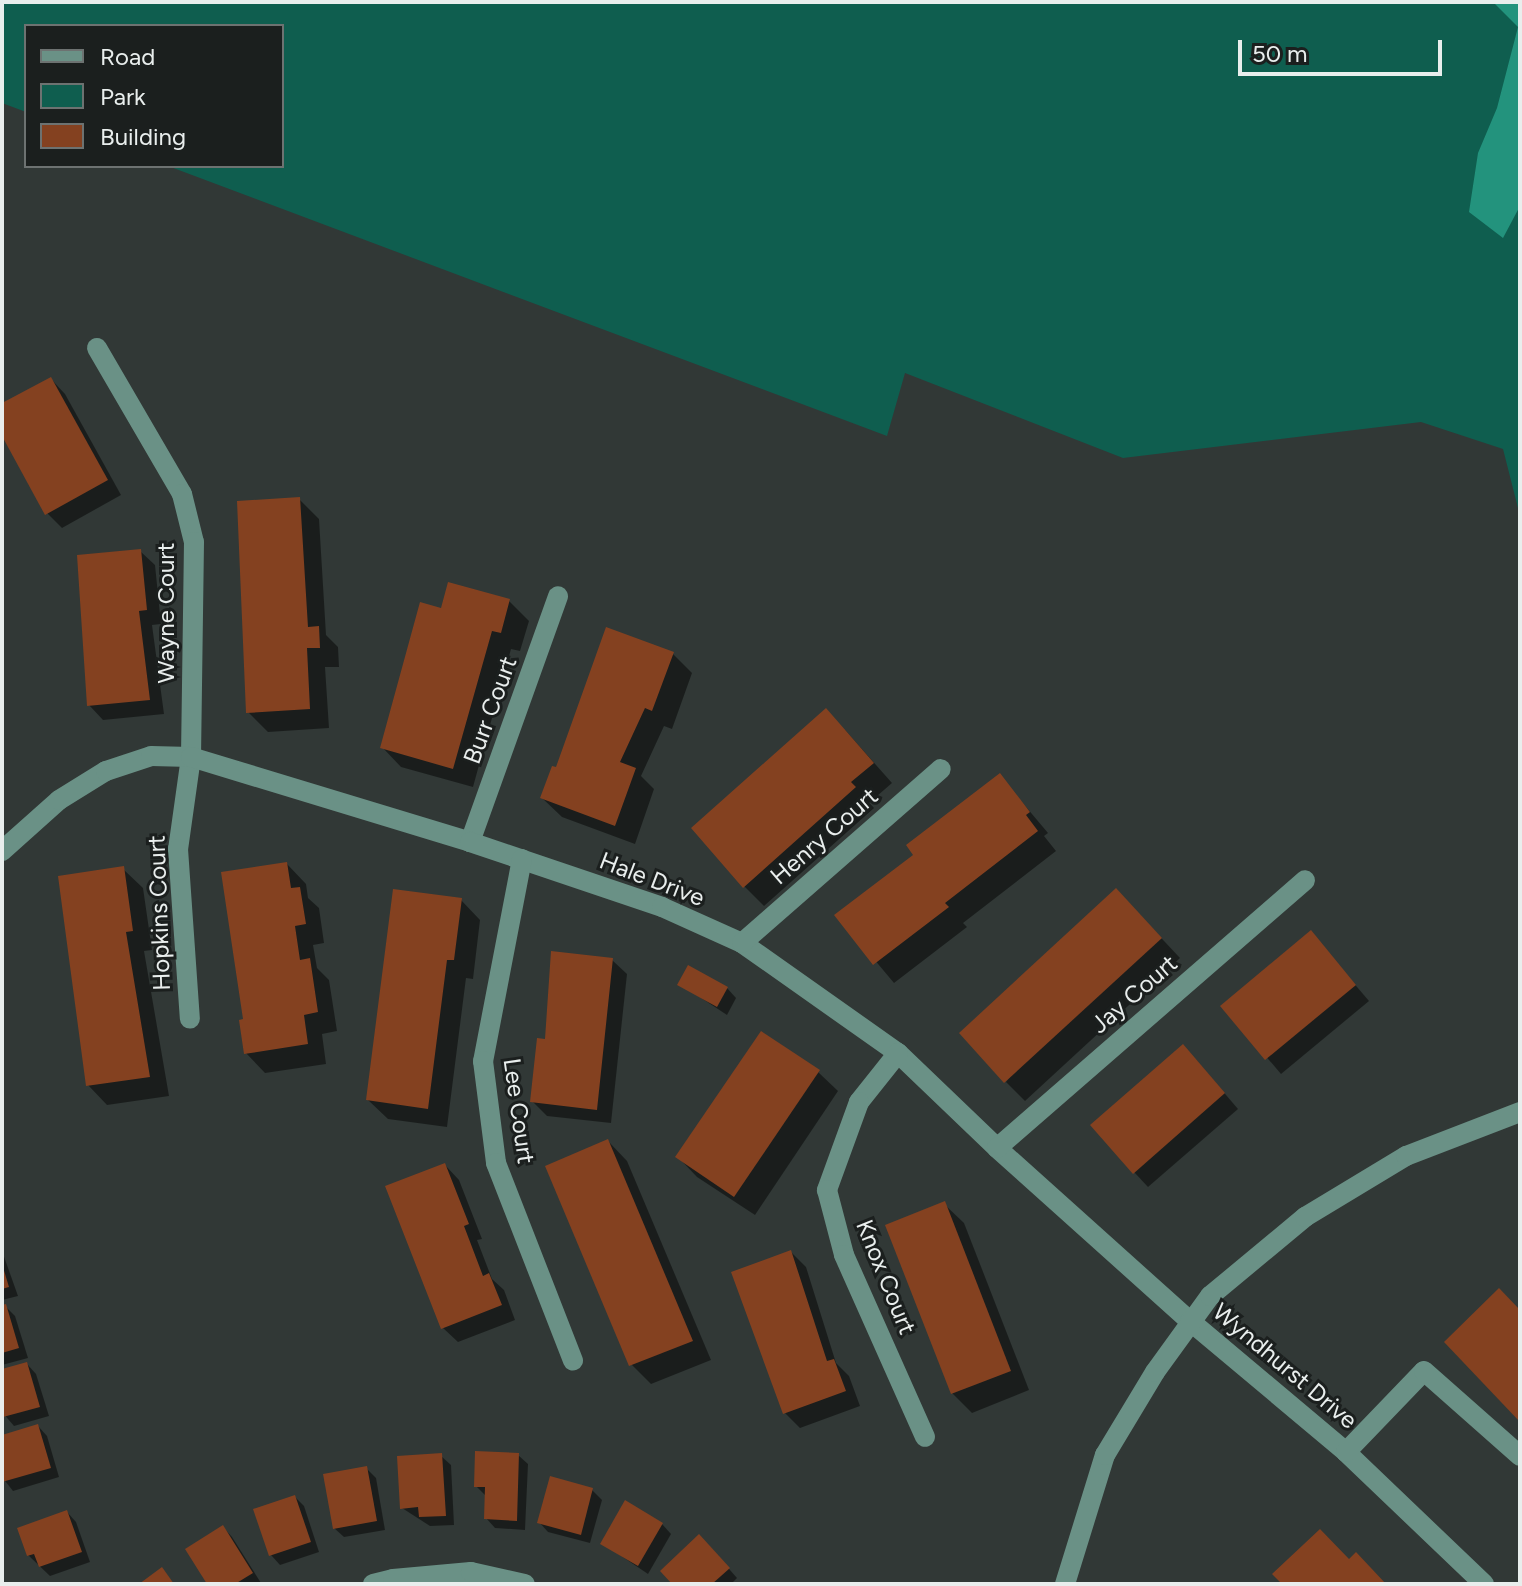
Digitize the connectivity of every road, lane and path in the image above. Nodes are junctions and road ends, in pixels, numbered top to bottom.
1 (97, 348) dead end
2 (558, 596) dead end
3 (191, 757) junction
4 (941, 769) dead end
5 (470, 842) junction
6 (2, 851) edge
7 (522, 859) junction
8 (1305, 880) dead end
9 (742, 943) junction
10 (190, 1019) dead end
11 (898, 1053) junction
12 (1520, 1112) edge
13 (997, 1148) junction
14 (1190, 1321) junction
15 (573, 1361) dead end
16 (925, 1437) dead end
17 (1346, 1452) junction
18 (1520, 1456) edge
19 (373, 1584) edge
20 (525, 1584) edge
21 (1065, 1584) edge
22 (1484, 1584) edge

1 - 3 street, Wayne Court
2 - 5 street, Burr Court
3 - 5 street, Hale Drive
3 - 6 street, Hale Drive
3 - 10 street, Hopkins Court
4 - 9 street, Henry Court
5 - 7 street, Hale Drive
7 - 9 street, Hale Drive
7 - 15 street, Lee Court
8 - 13 street, Jay Court
9 - 11 street, Hale Drive
11 - 13 street, Hale Drive
11 - 16 street, Knox Court
12 - 14 street, Wyndhurst Drive
13 - 14 street, Hale Drive
14 - 17 street, Wyndhurst Drive
14 - 21 street, Wyndhurst Drive
17 - 18 street, Wyndhurst Drive
17 - 22 street, Wyndhurst Drive
19 - 20 street

